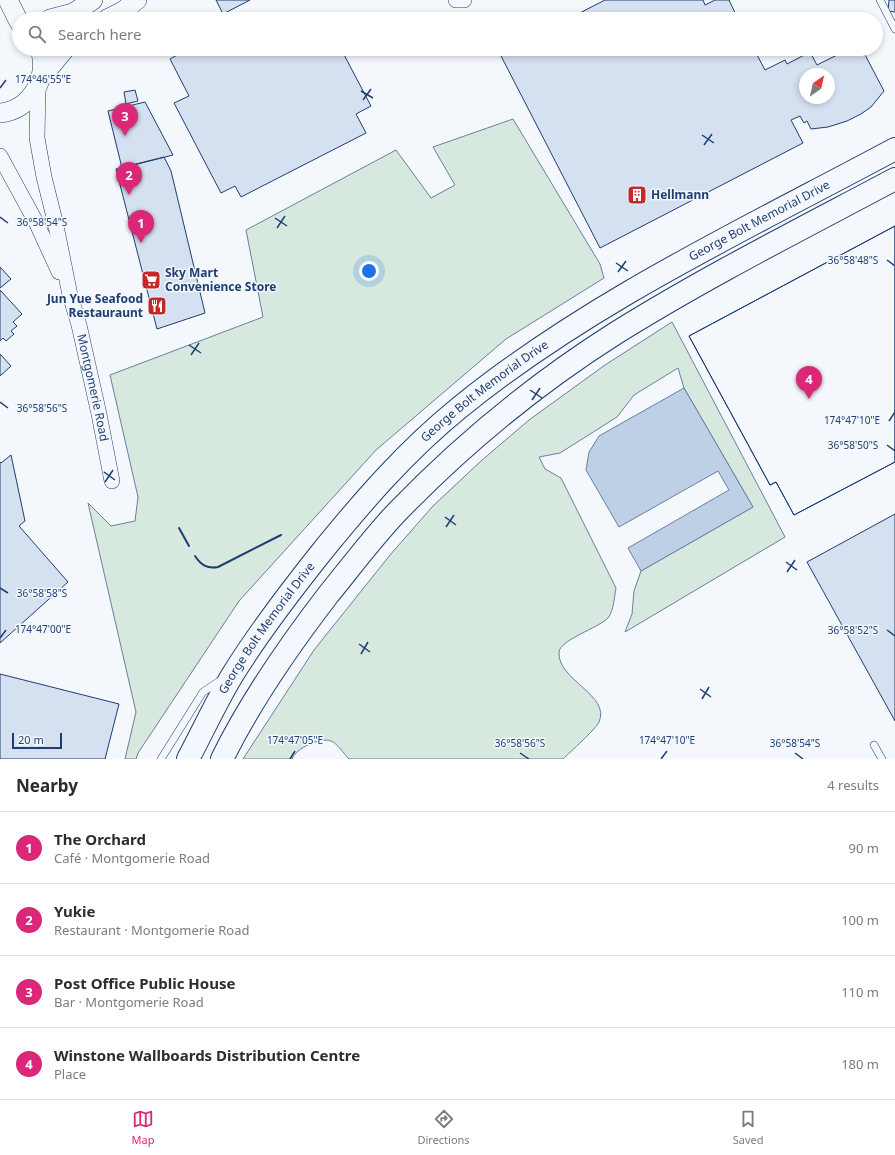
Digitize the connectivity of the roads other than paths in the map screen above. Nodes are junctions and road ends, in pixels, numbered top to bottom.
1 (8, 0) edge
2 (93, 0) edge
3 (137, 0) edge
4 (456, 0) edge
5 (464, 0) edge
6 (880, 0) edge
7 (14, 12) edge
8 (75, 12) edge
9 (119, 12) edge
10 (0, 16) edge
11 (12, 20) edge
12 (895, 29) edge
13 (42, 56) edge
14 (60, 56) edge
15 (39, 83) junction
16 (0, 113) edge
17 (895, 149) edge
18 (0, 156) edge
19 (895, 179) edge
20 (70, 295) junction
21 (112, 482) dead end
22 (236, 670) junction
23 (874, 745) dead end
24 (161, 759) edge
25 (188, 759) edge
26 (222, 759) edge
27 (882, 759) edge

1 - 7 street
2 - 8 street
3 - 9 street
4 - 5 street
6 - 12 lane
10 - 11 street
13 - 15 street
14 - 15 street
15 - 16 street
15 - 20 street, Montgomerie Road
17 - 22 highway, George Bolt Memorial Drive
18 - 20 street, Montgomerie Road
19 - 26 highway
20 - 21 street, Montgomerie Road
22 - 24 lane
22 - 25 highway, George Bolt Memorial Drive
23 - 27 lane

